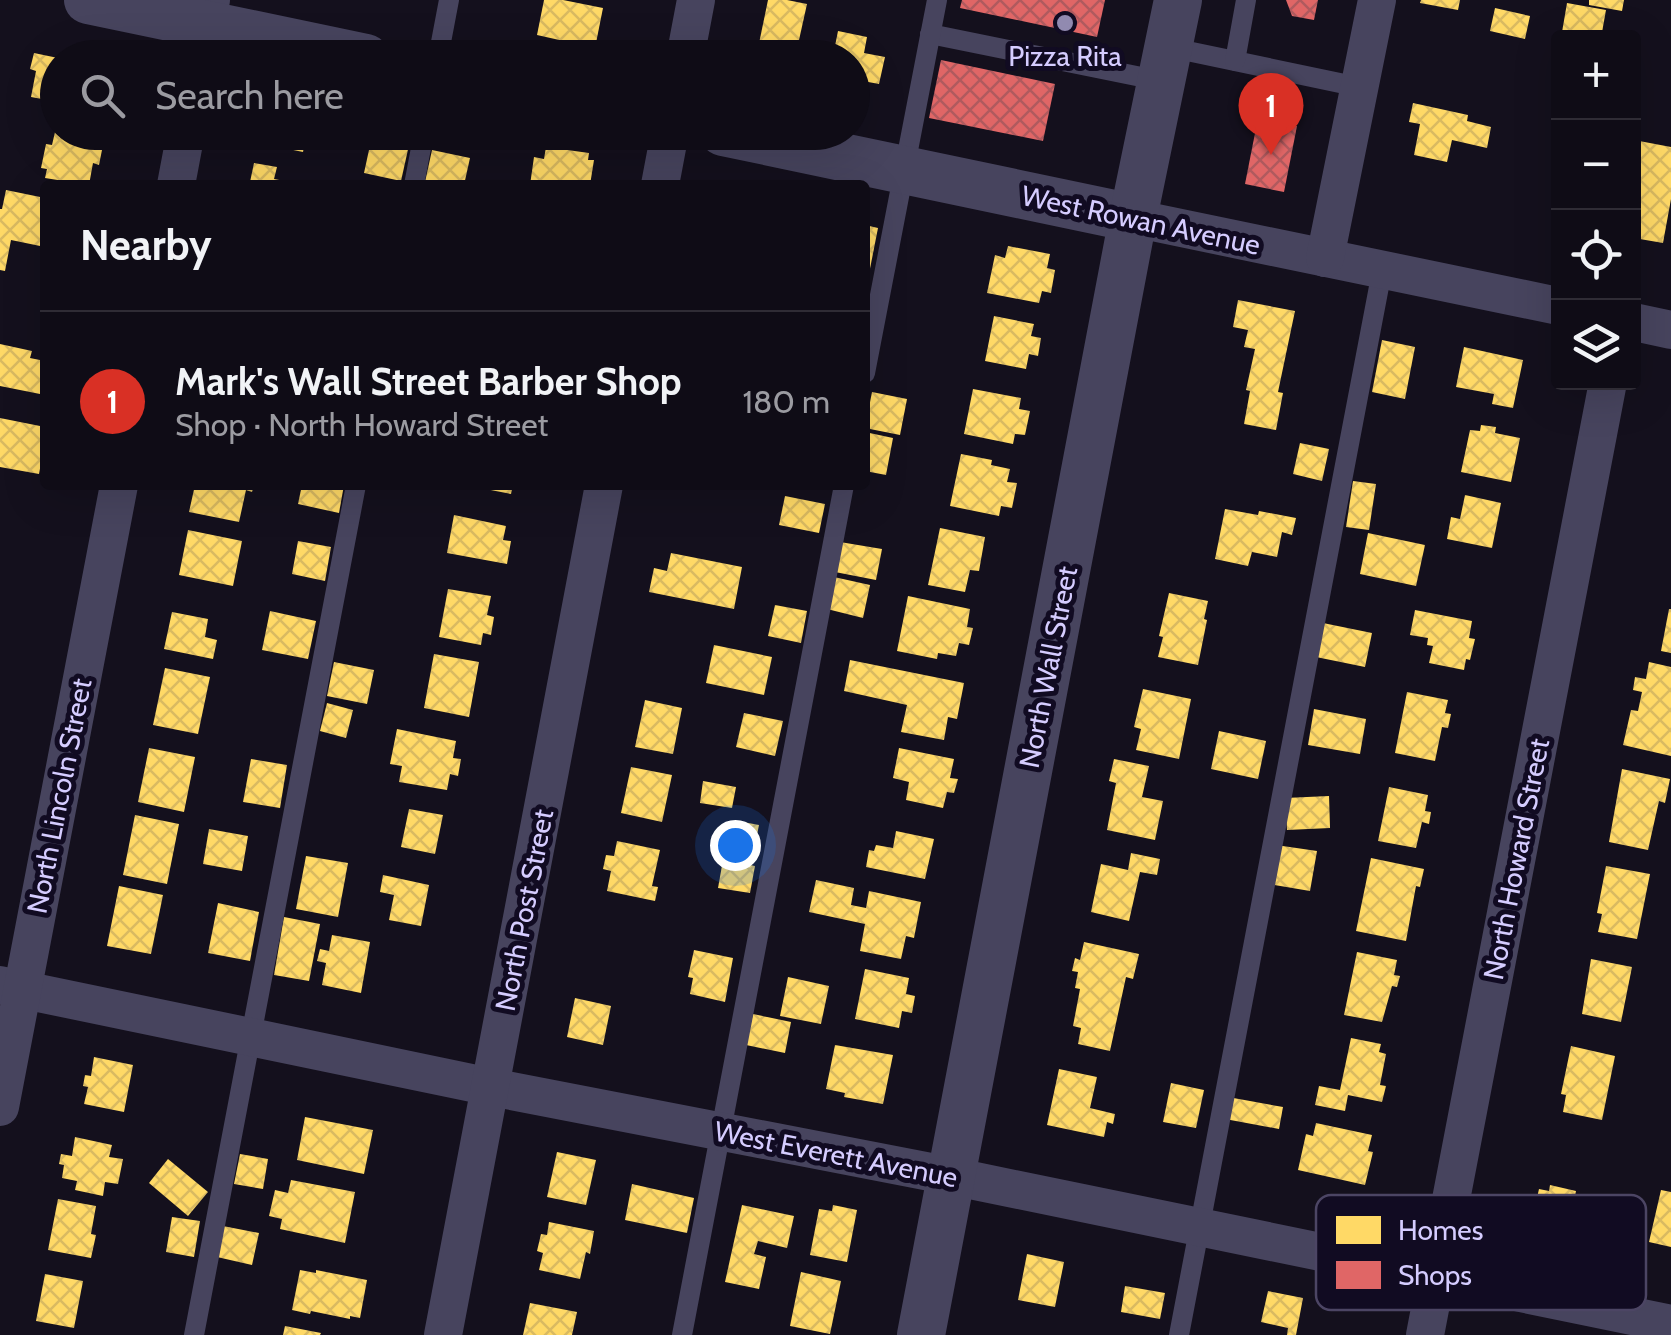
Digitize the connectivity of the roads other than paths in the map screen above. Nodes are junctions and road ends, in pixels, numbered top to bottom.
1 (88, 0) edge
2 (449, 0) edge
3 (696, 0) edge
4 (937, 0) edge
5 (1178, 0) edge
6 (1246, 0) edge
7 (1377, 0) edge
8 (206, 27) edge
9 (930, 34) junction
10 (273, 40) edge
11 (441, 40) edge
12 (688, 40) edge
13 (1235, 61) junction
14 (1165, 64) junction
15 (1360, 87) junction
16 (183, 150) edge
17 (421, 150) edge
18 (667, 150) edge
19 (807, 150) edge
20 (904, 171) junction
21 (177, 180) edge
22 (415, 180) edge
23 (661, 180) edge
24 (1134, 218) junction
25 (1325, 258) junction
26 (1382, 270) junction
27 (1551, 305) edge
28 (1641, 324) edge
29 (1671, 330) edge
30 (870, 347) edge
31 (1606, 390) edge
32 (117, 490) edge
33 (355, 490) edge
34 (603, 490) edge
35 (843, 490) edge
36 (11, 987) edge
37 (250, 1035) junction
38 (491, 1086) junction
39 (0, 1107) edge
40 (721, 1131) junction
41 (951, 1176) junction
42 (1452, 1195) edge
43 (1200, 1228) junction
44 (1316, 1252) edge
45 (1429, 1310) edge
46 (1601, 1310) edge
47 (1671, 1324) edge
48 (194, 1335) edge
49 (443, 1335) edge
50 (682, 1335) edge
51 (921, 1335) edge
52 (1179, 1335) edge
53 (1424, 1335) edge

1 - 8 street
2 - 11 lane
3 - 12 street
4 - 9 lane
5 - 14 street, North Wall Street
6 - 13 lane
7 - 15 street
8 - 10 street
9 - 14 lane
9 - 20 lane
13 - 14 lane
13 - 15 lane
14 - 24 street, North Wall Street
15 - 25 street
16 - 21 street
17 - 22 lane
18 - 23 street
19 - 20 street, West Rowan Avenue
20 - 24 street, West Rowan Avenue
20 - 30 lane
24 - 25 street, West Rowan Avenue
24 - 41 street, North Wall Street
25 - 26 street, West Rowan Avenue
26 - 27 street, West Rowan Avenue
26 - 43 lane
28 - 29 street
31 - 42 street, North Howard Street
32 - 36 street, North Lincoln Street
33 - 37 lane
34 - 38 street, North Post Street
35 - 40 lane
36 - 37 street, West Everett Avenue
36 - 39 street, North Lincoln Street
37 - 38 street, West Everett Avenue
37 - 48 lane
38 - 40 street, West Everett Avenue
38 - 49 street, North Post Street
40 - 41 street, West Everett Avenue
40 - 50 lane
41 - 43 street, West Everett Avenue
41 - 51 street, North Wall Street
43 - 44 street, West Everett Avenue
43 - 52 lane
45 - 53 street, North Howard Street
46 - 47 street, West Everett Avenue

